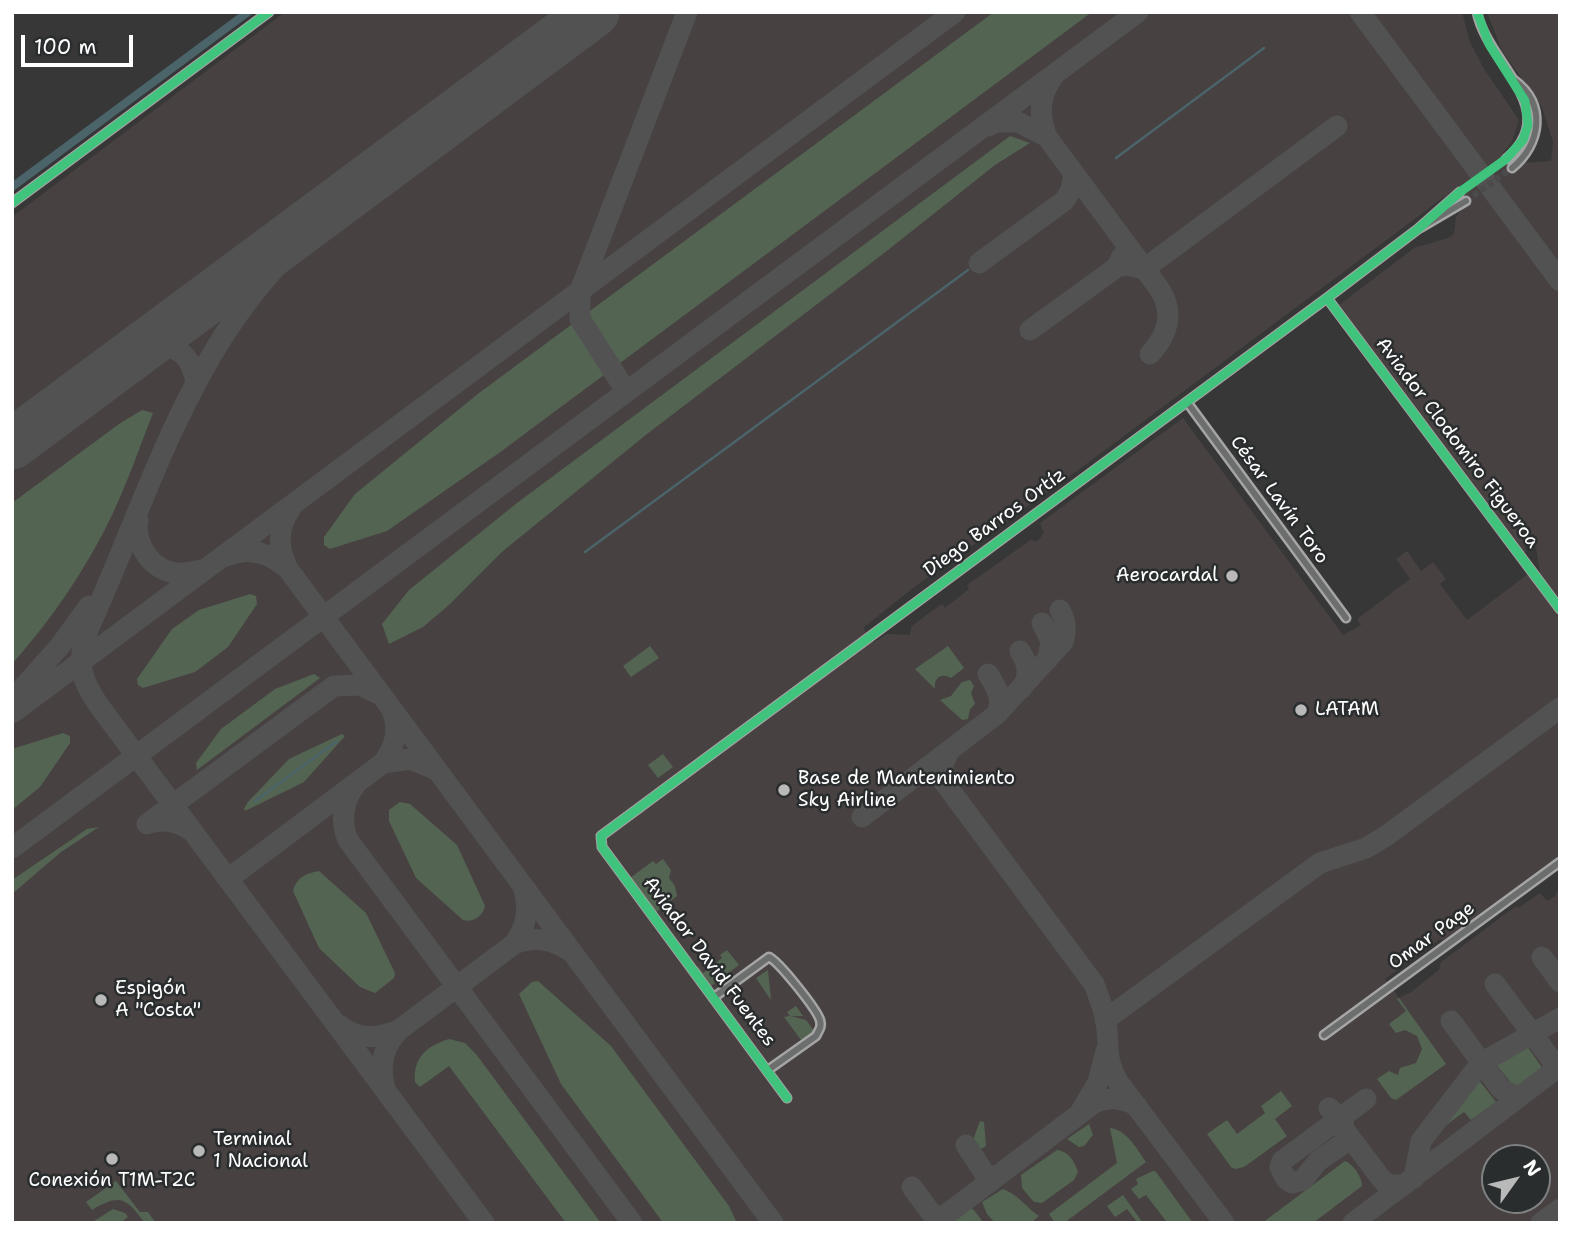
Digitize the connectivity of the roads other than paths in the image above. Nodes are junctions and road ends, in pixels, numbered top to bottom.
1 (269, 12) edge
2 (1477, 12) edge
3 (1512, 78) junction
4 (1506, 159) tunnel mouth
5 (1512, 168) tunnel mouth
6 (1460, 192) tunnel mouth
7 (1466, 201) tunnel mouth
8 (12, 203) edge
9 (1418, 229) junction
10 (1327, 298) junction
11 (1187, 402) junction
12 (1560, 609) edge
13 (1346, 618) dead end
14 (603, 847) joint
15 (1560, 862) edge
16 (713, 998) junction
17 (1324, 1035) dead end
18 (768, 1070) junction
19 (788, 1098) dead end

1 - 8 street
2 - 3 street
3 - 4 street
3 - 5 street
6 - 9 street, Diego Barros Ortíz
7 - 9 street, Diego Barros Ortíz
9 - 10 street, Diego Barros Ortíz
10 - 11 street, Diego Barros Ortíz
10 - 12 street, Aviador Clodomiro Figueroa
11 - 13 street, César Lavín Toro
11 - 14 street, Diego Barros Ortíz
14 - 16 street, Aviador David Fuentes
15 - 17 street, Omar Page
16 - 18 street, Aviador David Fuentes
16 - 18 street
18 - 19 street, Aviador David Fuentes

